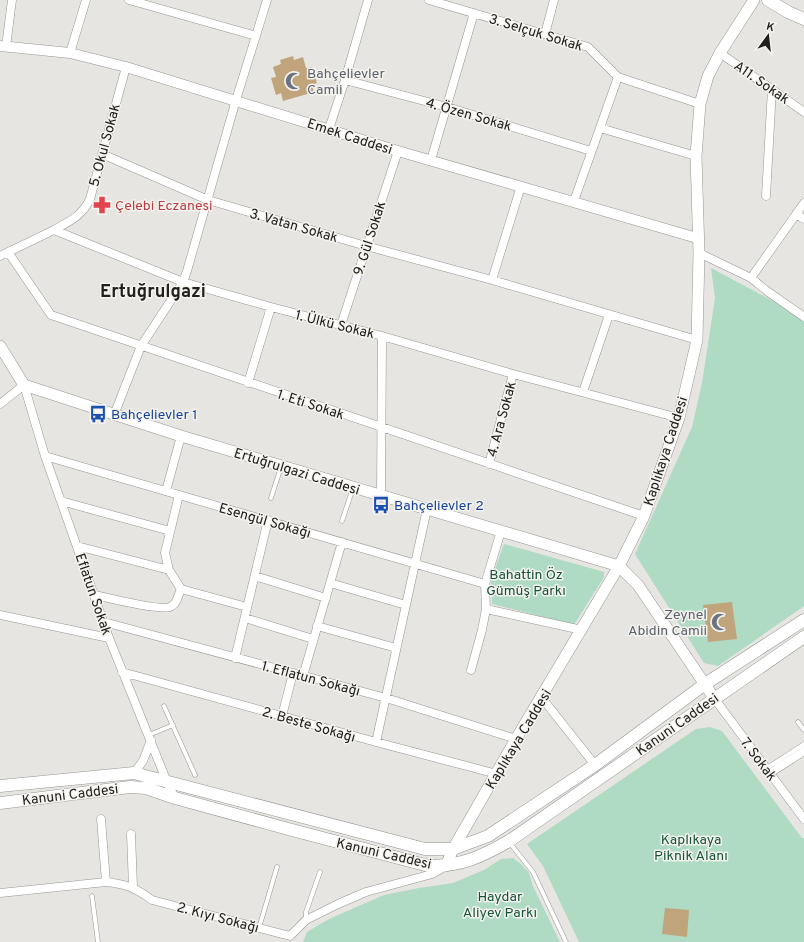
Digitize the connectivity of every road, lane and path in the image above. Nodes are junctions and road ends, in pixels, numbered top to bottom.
1 (12, 0) edge
2 (86, 0) edge
3 (129, 0) edge
4 (267, 0) edge
5 (368, 0) edge
6 (429, 0) edge
7 (554, 0) edge
8 (754, 0) edge
9 (768, 0) edge
10 (788, 12) junction
11 (474, 13) junction
12 (804, 19) edge
13 (804, 28) edge
14 (545, 34) junction
15 (256, 36) junction
16 (3, 46) edge
17 (70, 53) junction
18 (720, 53) junction
19 (126, 68) junction
20 (618, 77) junction
21 (345, 80) junction
22 (772, 89) junction
23 (236, 100) junction
24 (700, 104) junction
25 (447, 107) junction
26 (804, 112) edge
27 (600, 128) junction
28 (329, 129) junction
29 (591, 150) junction
30 (398, 151) junction
31 (102, 154) junction
32 (696, 156) junction
33 (431, 160) junction
34 (521, 186) junction
35 (766, 196) dead end
36 (208, 200) junction
37 (574, 201) junction
38 (804, 203) edge
39 (796, 214) junction
40 (804, 219) edge
41 (54, 230) junction
42 (697, 238) junction
43 (366, 246) junction
44 (8, 252) junction
45 (699, 253) junction
46 (0, 256) edge
47 (751, 278) junction
48 (492, 280) junction
49 (183, 282) junction
50 (271, 307) junction
51 (609, 315) junction
52 (804, 317) edge
53 (341, 325) junction
54 (382, 336) junction
55 (697, 340) junction
56 (0, 346) edge
57 (141, 346) junction
58 (4, 359) edge
59 (513, 374) junction
60 (248, 383) junction
61 (24, 385) junction
62 (583, 392) junction
63 (0, 404) edge
64 (114, 415) junction
65 (679, 418) junction
66 (381, 427) junction
67 (181, 436) junction
68 (45, 456) junction
69 (489, 464) junction
70 (281, 466) junction
71 (353, 488) junction
72 (166, 491) junction
73 (180, 495) junction
74 (381, 496) junction
75 (271, 498) dead end
76 (61, 501) junction
77 (427, 509) junction
78 (644, 516) junction
79 (268, 520) junction
80 (342, 521) dead end
81 (170, 531) junction
82 (501, 531) junction
83 (342, 542) junction
84 (78, 546) junction
85 (415, 564) junction
86 (619, 566) junction
87 (169, 570) junction
88 (255, 576) junction
89 (330, 582) junction
90 (485, 584) junction
91 (181, 589) junction
92 (95, 595) junction
93 (326, 598) junction
94 (406, 605) junction
95 (247, 607) junction
96 (486, 609) junction
97 (0, 615) edge
98 (245, 618) junction
99 (804, 620) edge
100 (104, 622) junction
101 (318, 626) junction
102 (582, 630) junction
103 (804, 637) edge
104 (109, 638) junction
105 (313, 640) junction
106 (396, 648) junction
107 (235, 658) junction
108 (471, 670) dead end
109 (122, 672) junction
110 (293, 674) junction
111 (303, 676) junction
112 (705, 684) junction
113 (386, 698) junction
114 (542, 698) junction
115 (714, 698) junction
116 (164, 706) dead end
117 (282, 716) junction
118 (798, 722) dead end
119 (173, 725) junction
120 (804, 730) edge
121 (150, 738) junction
122 (516, 739) junction
123 (376, 742) junction
124 (804, 744) edge
125 (804, 750) edge
126 (595, 765) junction
127 (768, 771) junction
128 (134, 773) junction
129 (497, 774) junction
130 (195, 775) dead end
131 (167, 782) junction
132 (0, 786) edge
133 (175, 798) junction
134 (0, 803) edge
135 (101, 819) dead end
136 (804, 820) edge
137 (131, 834) dead end
138 (509, 842) junction
139 (453, 849) junction
140 (446, 866) junction
141 (277, 867) dead end
142 (320, 872) dead end
143 (106, 882) junction
144 (133, 887) junction
145 (0, 893) edge
146 (92, 896) dead end
147 (306, 920) junction
148 (259, 928) junction
149 (289, 939) edge
150 (98, 942) edge
151 (566, 942) edge

1 - 16 street
2 - 17 street
3 - 15 street
4 - 15 street
5 - 21 street
6 - 11 street, 3. Selçuk Sokak
7 - 14 street
8 - 18 main road, Kaplıkaya Caddesi
9 - 10 main road
10 - 12 main road
10 - 13 main road
11 - 14 street, 3. Selçuk Sokak
11 - 25 street
14 - 20 street, 3. Selçuk Sokak
15 - 23 street
16 - 17 street, Emek Caddesi
17 - 19 street, Emek Caddesi
18 - 22 street, A11. Sokak
18 - 24 main road, Kaplıkaya Caddesi
19 - 23 street, Emek Caddesi
19 - 31 street, 5. Okul Sokak
20 - 24 street, 3. Selçuk Sokak
20 - 27 street
21 - 25 street, 4. Özen Sokak
21 - 28 street
22 - 26 street, A11. Sokak
22 - 35 street
23 - 28 street, Emek Caddesi
23 - 36 street
24 - 32 main road, Kaplıkaya Caddesi
25 - 29 street, 4. Özen Sokak
25 - 33 street
27 - 29 street
27 - 32 street
28 - 30 street, Emek Caddesi
29 - 37 street
30 - 33 street, Emek Caddesi
30 - 43 street, 9. Gül Sokak
31 - 36 street, 3. Vatan Sokak
31 - 41 street, 5. Okul Sokak
32 - 42 main road, Kaplıkaya Caddesi
33 - 34 street, Emek Caddesi
34 - 37 street, Emek Caddesi
34 - 48 street
36 - 43 street, 3. Vatan Sokak
36 - 49 street
37 - 42 street, Emek Caddesi
38 - 39 street
39 - 40 street
39 - 47 street
41 - 44 street
41 - 49 street, 1. Ülkü Sokak
42 - 45 main road, Kaplıkaya Caddesi
43 - 48 street, 3. Vatan Sokak
43 - 53 street, 9. Gül Sokak
44 - 46 street
44 - 57 street, 1. Eti Sokak
45 - 47 street
45 - 55 main road, Kaplıkaya Caddesi
47 - 52 street
48 - 51 street, 3. Vatan Sokak
49 - 50 street, 1. Ülkü Sokak
49 - 57 street
50 - 53 street, 1. Ülkü Sokak
50 - 60 street
51 - 55 street, 3. Vatan Sokak
51 - 62 street
53 - 54 street, 1. Ülkü Sokak
54 - 59 street, 1. Ülkü Sokak
54 - 66 street
55 - 65 main road, Kaplıkaya Caddesi
56 - 58 main road
57 - 60 street, 1. Eti Sokak
57 - 64 street
58 - 61 main road
59 - 62 street, 1. Ülkü Sokak
59 - 69 street, 4. Ara Sokak
60 - 66 street, 1. Eti Sokak
61 - 63 street
61 - 64 main road, Ertuğrulgazi Caddesi
61 - 68 street, Eflatun Sokak
62 - 65 street, 1. Ülkü Sokak
64 - 67 main road, Ertuğrulgazi Caddesi
65 - 78 main road, Kaplıkaya Caddesi
66 - 69 street, 1. Eti Sokak
66 - 74 street
67 - 70 main road, Ertuğrulgazi Caddesi
67 - 72 street
68 - 72 street, Esengül Sokağı
68 - 76 street, Eflatun Sokak
69 - 78 street, 1. Eti Sokak
70 - 71 main road, Ertuğrulgazi Caddesi
70 - 75 lane
71 - 74 main road, Ertuğrulgazi Caddesi
71 - 80 lane
72 - 73 street, Esengül Sokağı
73 - 79 street, Esengül Sokağı
73 - 81 street
74 - 77 main road, Ertuğrulgazi Caddesi
76 - 81 street
76 - 84 street, Eflatun Sokak
77 - 82 main road, Ertuğrulgazi Caddesi
77 - 85 street
78 - 86 main road, Kaplıkaya Caddesi
79 - 83 street, Esengül Sokağı
79 - 88 street
81 - 87 street
82 - 86 main road, Ertuğrulgazi Caddesi
82 - 90 street
83 - 85 street, Esengül Sokağı
83 - 89 street
84 - 87 street
84 - 92 street, Eflatun Sokak
85 - 90 street, Esengül Sokağı
85 - 94 street
86 - 102 main road, Kaplıkaya Caddesi
86 - 112 main road, Ertuğrulgazi Caddesi
87 - 91 street
88 - 93 street
88 - 95 street
89 - 93 street
89 - 94 street
90 - 96 street
91 - 92 street
91 - 95 street
92 - 100 street, Eflatun Sokak
93 - 101 street
94 - 106 street
95 - 98 street
96 - 102 street
96 - 108 street
97 - 104 street
98 - 105 street
98 - 107 street
99 - 112 main road, Kanuni Caddesi
100 - 104 street, Eflatun Sokak
100 - 107 street, 1. Eflatun Sokağı
101 - 105 street
101 - 106 street
102 - 114 main road, Kaplıkaya Caddesi
103 - 115 main road, Kanuni Caddesi
104 - 109 street, Eflatun Sokak
105 - 111 street
106 - 113 street
107 - 110 street, 1. Eflatun Sokağı
109 - 117 street, 2. Beste Sokağı
109 - 121 street, Eflatun Sokak
110 - 111 street, 1. Eflatun Sokağı
110 - 117 street
111 - 113 street, 1. Eflatun Sokağı
112 - 115 main road, Ertuğrulgazi Caddesi
112 - 126 main road, Kanuni Caddesi
113 - 122 street, 1. Eflatun Sokağı
113 - 123 street
114 - 122 main road, Kaplıkaya Caddesi
114 - 126 street
115 - 127 street, 7. Sokak
115 - 138 main road, Kanuni Caddesi
116 - 119 lane
117 - 123 street, 2. Beste Sokağı
118 - 120 lane
119 - 121 lane
119 - 130 lane
121 - 128 street
121 - 131 street, Eflatun Sokak
122 - 129 main road, Kaplıkaya Caddesi
123 - 129 street, 2. Beste Sokağı
124 - 127 lane
125 - 127 street
126 - 139 main road, Kanuni Caddesi
127 - 136 street, 7. Sokak
128 - 131 main road, Kanuni Caddesi
128 - 132 main road, Kanuni Caddesi
129 - 139 main road, Kaplıkaya Caddesi
131 - 133 street, Eflatun Sokak
131 - 139 main road, Kanuni Caddesi
133 - 134 main road, Kanuni Caddesi
133 - 140 main road, Kanuni Caddesi
135 - 143 street
137 - 144 street
138 - 140 main road, Kanuni Caddesi
138 - 151 lane
139 - 140 main road, Kaplıkaya Caddesi
140 - 147 street, 2. Kıyı Sokağı
141 - 148 lane
142 - 147 lane
143 - 144 street, 2. Kıyı Sokağı
143 - 145 street, 2. Kıyı Sokağı
144 - 148 street, 2. Kıyı Sokağı
146 - 150 lane
147 - 149 street, 2. Kıyı Sokağı
148 - 149 street, 2. Kıyı Sokağı

